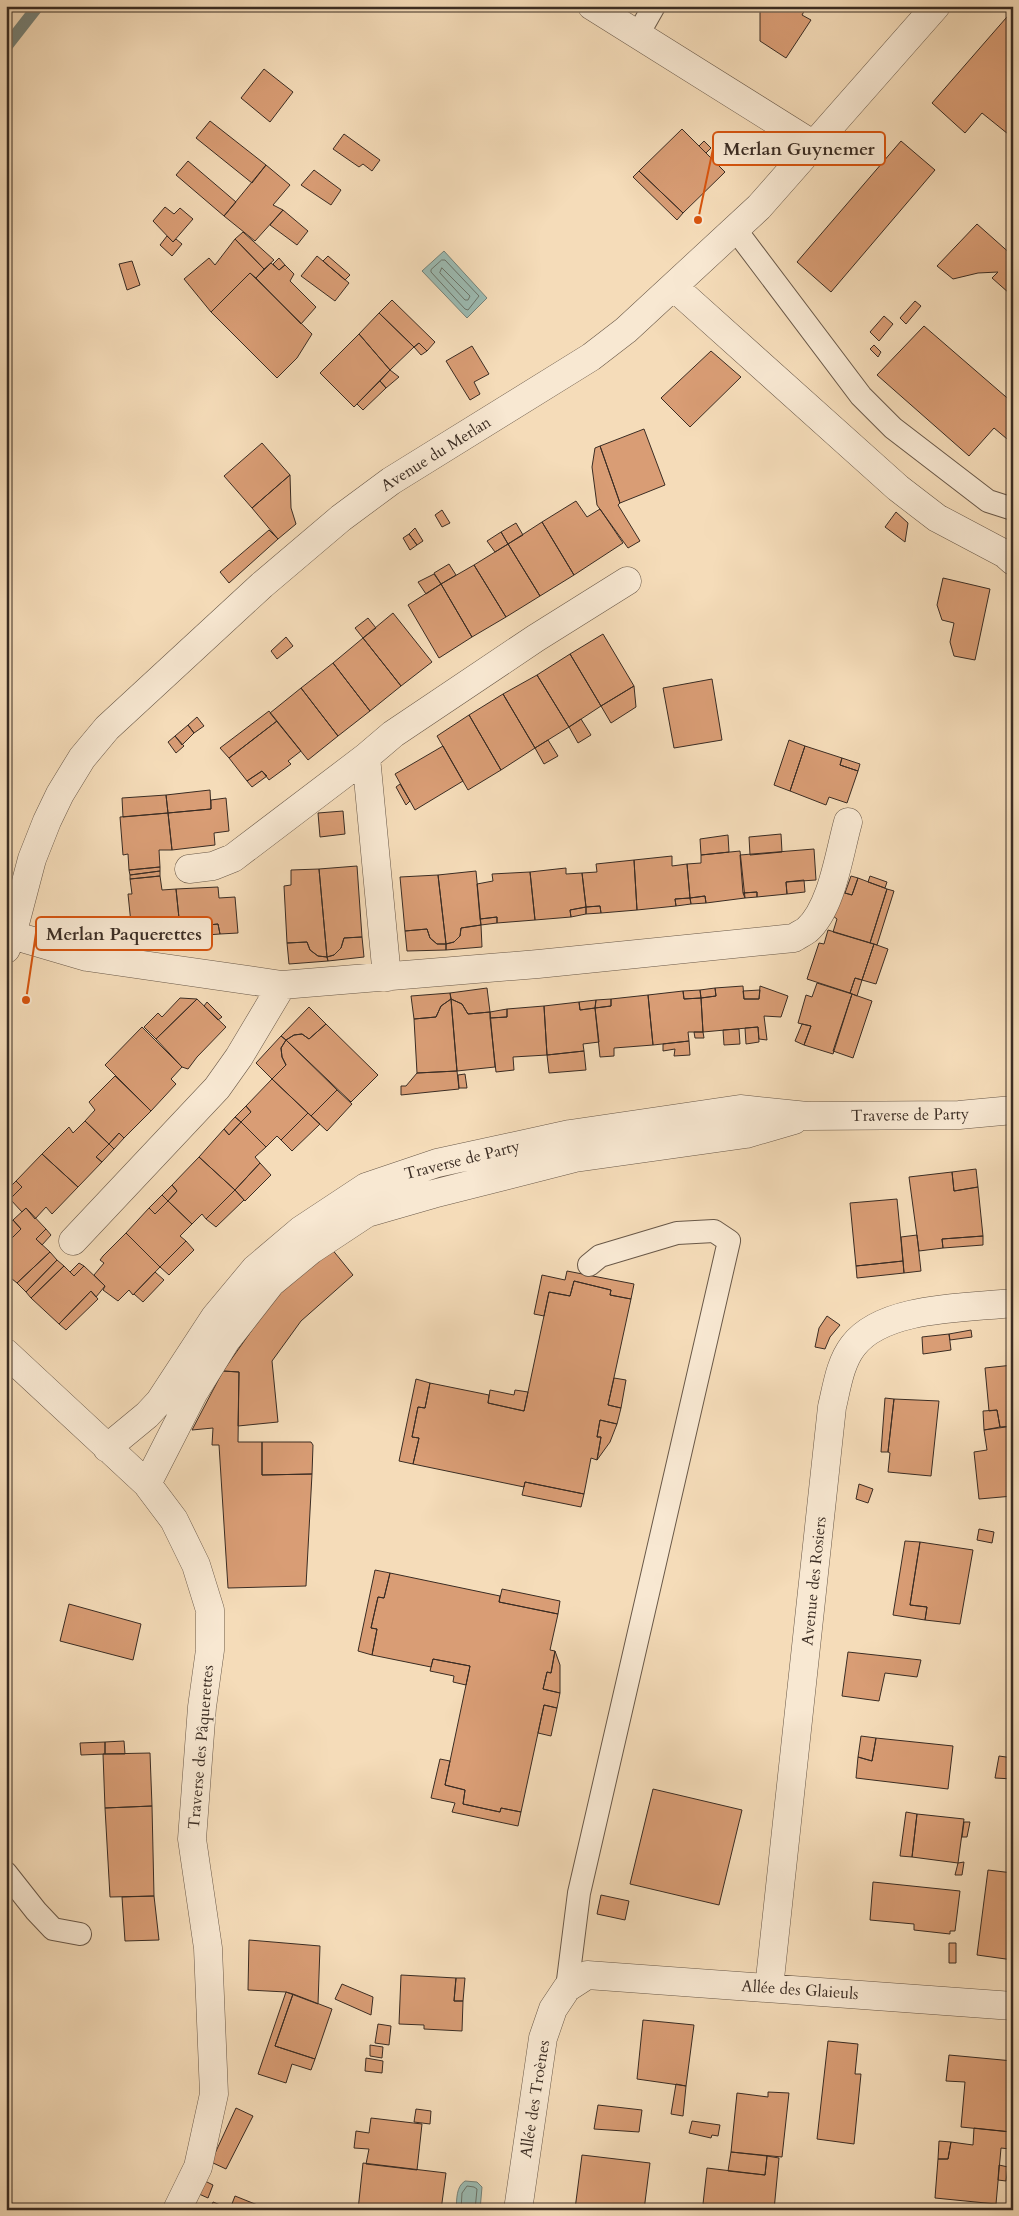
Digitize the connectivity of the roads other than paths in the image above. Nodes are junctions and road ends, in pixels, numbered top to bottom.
1 (592, 6) edge
2 (654, 6) edge
3 (936, 6) edge
4 (637, 36) junction
5 (814, 146) junction
6 (735, 229) junction
7 (674, 287) junction
8 (1013, 509) edge
9 (1013, 561) edge
10 (627, 581) dead end
11 (366, 757) junction
12 (848, 822) dead end
13 (189, 869) dead end
14 (9, 942) edge
15 (387, 976) junction
16 (282, 985) junction
17 (1013, 1110) edge
18 (807, 1116) junction
19 (73, 1241) dead end
20 (589, 1265) dead end
21 (1013, 1303) edge
22 (6, 1353) edge
23 (107, 1448) junction
24 (147, 1484) junction
25 (6, 1873) edge
26 (80, 1934) dead end
27 (577, 1981) junction
28 (770, 1988) junction
29 (1013, 2006) edge
30 (176, 2210) edge
31 (518, 2210) edge

1 - 4 street
2 - 4 lane
3 - 5 street, Avenue du Merlan
4 - 5 street
5 - 6 street, Avenue du Merlan
6 - 7 street, Avenue du Merlan
6 - 8 lane
7 - 9 street
7 - 14 street, Avenue du Merlan
10 - 11 street
11 - 13 street
11 - 15 street
12 - 15 street
14 - 16 street
15 - 16 street
16 - 19 street
17 - 18 street, Traverse de Party
18 - 23 street, Traverse de Party
18 - 24 street, Traverse de Party
20 - 27 lane
21 - 28 street, Avenue des Rosiers
22 - 23 street, Traverse des Pâquerettes
23 - 24 street, Traverse des Pâquerettes
24 - 30 street, Traverse des Pâquerettes
25 - 26 lane
27 - 28 street, Allée des Glaieuls
27 - 31 street, Allée des Troènes
28 - 29 street, Allée des Glaieuls

